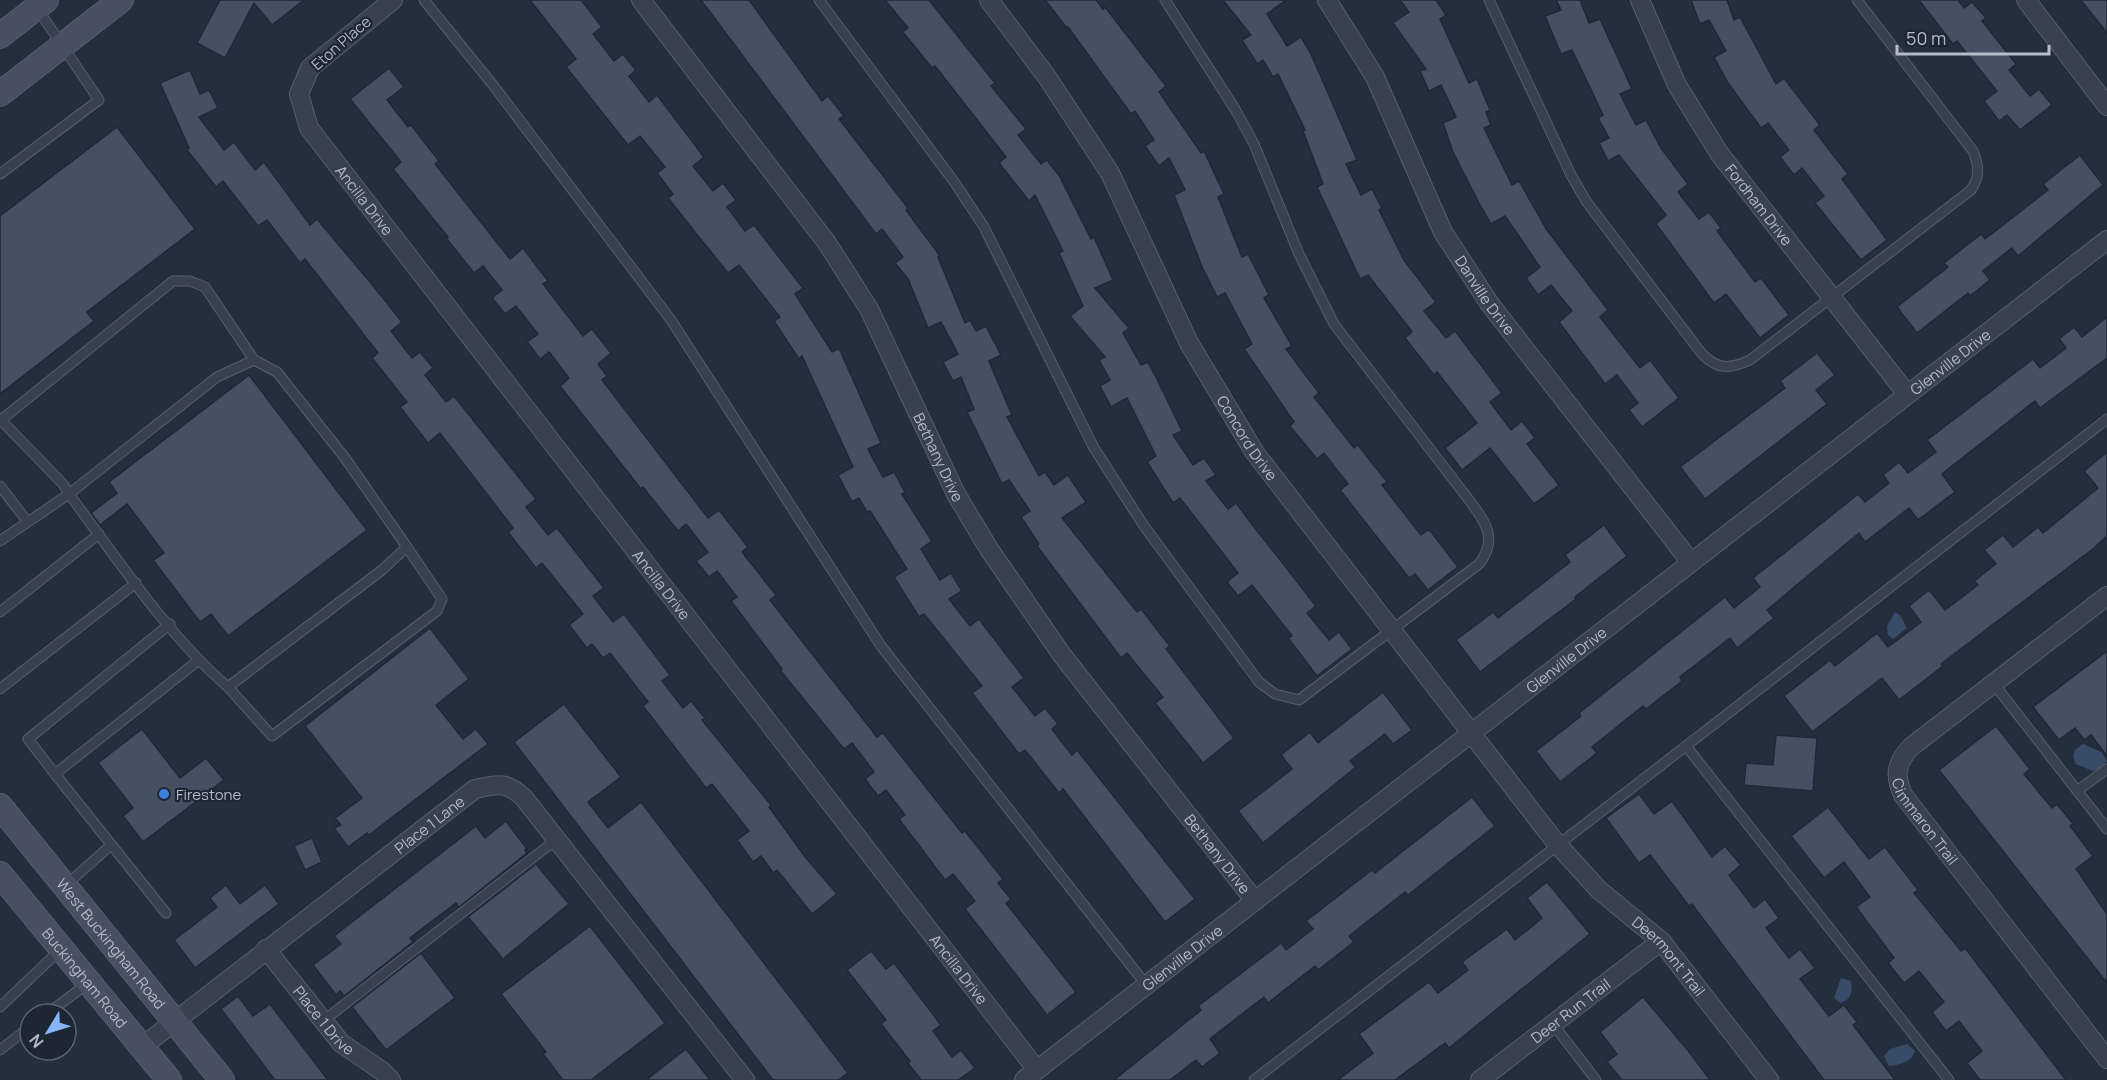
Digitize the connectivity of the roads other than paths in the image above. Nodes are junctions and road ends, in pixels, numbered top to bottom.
1 (121, 0) edge
2 (393, 0) edge
3 (424, 0) edge
4 (641, 0) edge
5 (819, 0) edge
6 (989, 0) edge
7 (1165, 0) edge
8 (1327, 0) edge
9 (1489, 0) edge
10 (1640, 0) edge
11 (1857, 0) edge
12 (2026, 0) edge
13 (38, 2) edge
14 (0, 36) edge
15 (63, 45) junction
16 (0, 94) edge
17 (299, 94) joint
18 (2107, 106) edge
19 (0, 174) edge
20 (2107, 240) edge
21 (1832, 298) junction
22 (254, 360) junction
23 (1907, 394) junction
24 (0, 419) edge
25 (2107, 419) edge
26 (0, 486) edge
27 (69, 494) junction
28 (27, 521) junction
29 (99, 534) junction
30 (0, 541) edge
31 (407, 547) junction
32 (1690, 561) junction
33 (136, 583) junction
34 (2107, 596) edge
35 (0, 612) edge
36 (170, 624) junction
37 (1392, 630) junction
38 (200, 660) junction
39 (1994, 684) junction
40 (228, 687) junction
41 (0, 689) edge
42 (1471, 732) junction
43 (1686, 746) junction
44 (2107, 769) edge
45 (55, 774) junction
46 (2078, 791) junction
47 (0, 806) edge
48 (2107, 829) edge
49 (557, 839) junction
50 (1557, 844) junction
51 (111, 845) junction
52 (0, 874) edge
53 (65, 886) junction
54 (1255, 901) junction
55 (166, 913) dead end
56 (1661, 941) junction
57 (61, 949) junction
58 (266, 949) junction
59 (90, 981) junction
60 (1147, 986) junction
61 (63, 1002) edge
62 (0, 1007) edge
63 (175, 1020) junction
64 (323, 1021) junction
65 (1553, 1024) junction
66 (18, 1036) edge
67 (143, 1046) junction
68 (0, 1050) edge
69 (2107, 1059) edge
70 (1031, 1075) edge
71 (169, 1080) edge
72 (222, 1080) edge
73 (391, 1080) edge
74 (745, 1080) edge
75 (1254, 1080) edge
76 (1480, 1080) edge
77 (1596, 1080) edge
78 (1768, 1080) edge
79 (1949, 1080) edge

1 - 15 main road
2 - 17 street, Eton Place
3 - 60 lane
4 - 54 street, Bethany Drive
5 - 37 lane
6 - 37 street, Concord Drive
7 - 37 lane
8 - 32 street, Danville Drive
9 - 21 lane
10 - 21 street, Fordham Drive
11 - 21 lane
12 - 18 street
13 - 14 main road
13 - 15 lane
15 - 16 main road
15 - 19 lane
17 - 70 street, Ancilla Drive
20 - 23 street, Glenville Drive
21 - 23 street, Fordham Drive
22 - 24 lane
22 - 27 lane
22 - 31 lane
23 - 32 street, Glenville Drive
24 - 27 lane
25 - 43 lane
26 - 28 lane
27 - 28 lane
27 - 29 lane
28 - 30 lane
29 - 33 lane
29 - 35 lane
31 - 40 lane
31 - 40 lane
32 - 42 street, Glenville Drive
33 - 36 lane
33 - 41 lane
34 - 39 street, Cimmaron Trail
36 - 38 lane
36 - 45 lane
37 - 42 street, Concord Drive
38 - 40 lane
38 - 45 lane
39 - 46 lane
39 - 69 street, Cimmaron Trail
42 - 50 street, Concord Drive
42 - 54 street, Glenville Drive
43 - 50 lane
43 - 79 lane
44 - 46 lane
45 - 51 lane
46 - 48 lane
47 - 53 main road, West Buckingham Road
49 - 58 street, Place 1 Lane
49 - 64 lane
49 - 74 street, Place 1 Lane
50 - 56 street, Deermont Trail
50 - 75 lane
51 - 53 lane
51 - 55 lane
52 - 57 main road, Buckingham Road
53 - 63 main road, West Buckingham Road
54 - 60 street, Glenville Drive
56 - 65 street, Deer Run Trail
56 - 78 street, Deermont Trail
57 - 59 main road, Buckingham Road
57 - 62 lane
58 - 63 street, Place 1 Lane
58 - 64 street, Place 1 Drive
59 - 61 lane
59 - 67 main road, Buckingham Road
60 - 70 street, Glenville Drive
63 - 67 street, Place 1 Lane
63 - 72 main road, West Buckingham Road
64 - 73 street, Place 1 Drive
65 - 76 street, Deer Run Trail
65 - 77 lane
66 - 68 lane
67 - 71 main road, Buckingham Road

